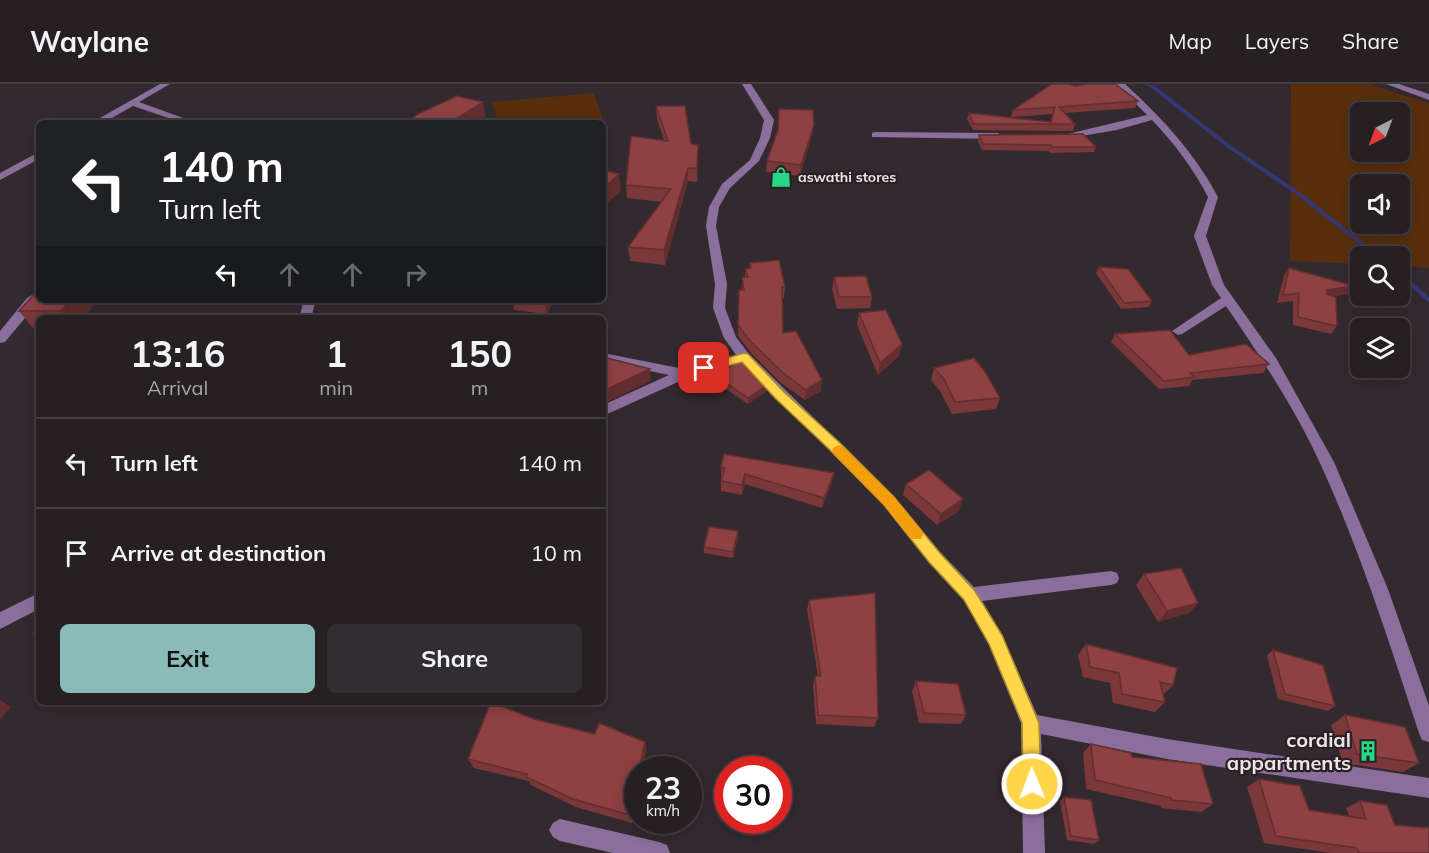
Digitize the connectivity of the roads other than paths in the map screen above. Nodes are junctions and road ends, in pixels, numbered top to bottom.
1 (166, 84) edge
2 (746, 84) edge
3 (1120, 84) edge
4 (1390, 84) edge
5 (1429, 97) edge
6 (132, 102) junction
7 (1155, 116) junction
8 (101, 120) edge
9 (183, 120) edge
10 (875, 135) dead end
11 (1007, 136) edge
12 (1052, 136) edge
13 (36, 157) edge
14 (0, 177) edge
15 (36, 297) edge
16 (1228, 299) junction
17 (1178, 331) dead end
18 (0, 339) edge
19 (744, 357) junction
20 (606, 358) edge
21 (684, 374) junction
22 (606, 410) edge
23 (1111, 578) dead end
24 (970, 596) junction
25 (36, 602) edge
26 (0, 621) edge
27 (1031, 723) junction
28 (1429, 733) edge
29 (1429, 788) edge
30 (560, 830) dead end
31 (659, 853) edge
32 (1034, 853) edge

1 - 6 street
2 - 19 street
3 - 7 street
4 - 5 street
6 - 8 street
6 - 9 street
7 - 12 street
7 - 16 street
10 - 11 street
13 - 14 street
15 - 18 street
16 - 17 street
16 - 28 street
19 - 21 street
19 - 24 street
20 - 21 street
21 - 22 street
23 - 24 street
24 - 27 street
25 - 26 street
27 - 29 street
27 - 32 street
30 - 31 street

